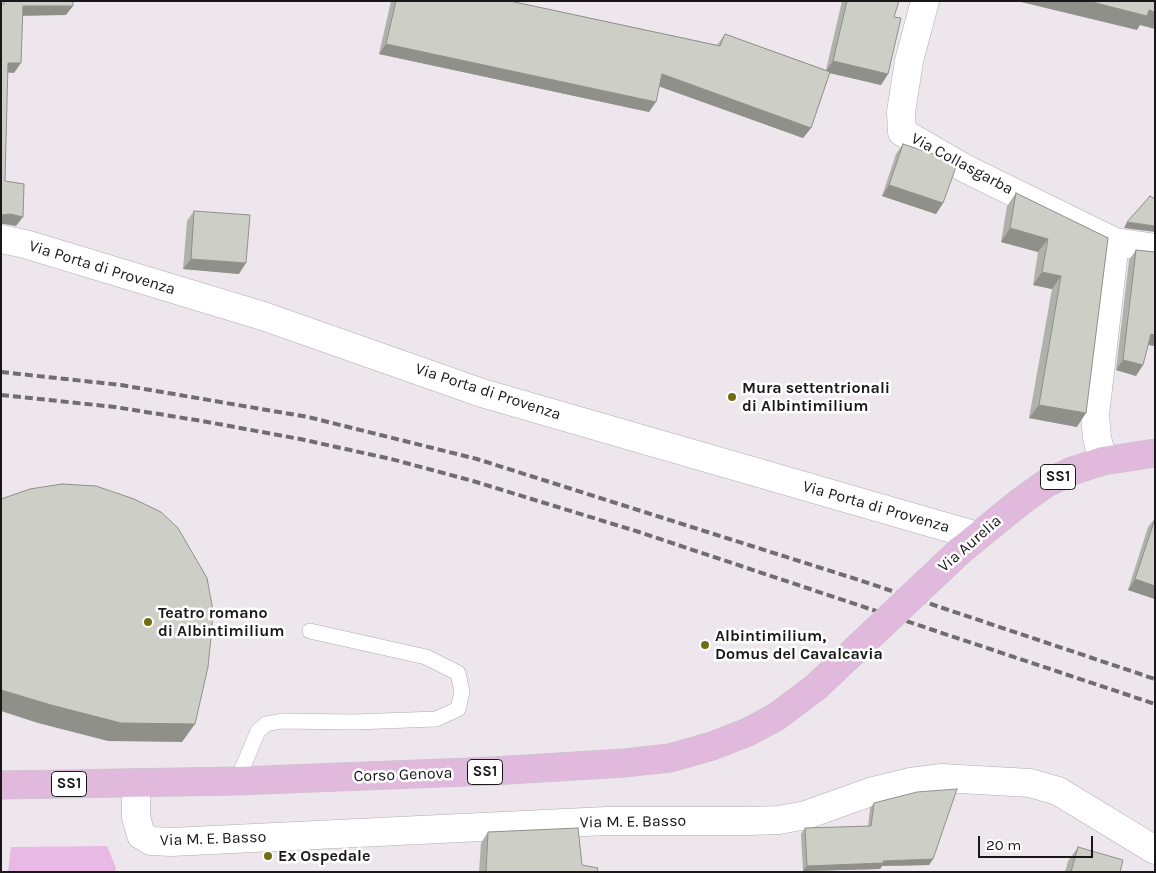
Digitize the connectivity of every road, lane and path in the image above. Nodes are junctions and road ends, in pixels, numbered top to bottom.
1 (925, 1) edge
2 (1, 239) edge
3 (1115, 242) junction
4 (1155, 248) edge
5 (1155, 453) edge
6 (1104, 461) junction
7 (969, 543) junction
8 (310, 631) dead end
9 (816, 687) joint
10 (238, 781) junction
11 (136, 783) junction
12 (1, 784) edge
13 (1155, 850) edge

1 - 3 street, Via Collasgarba
2 - 7 street, Via Porta di Provenza
3 - 4 street, Via Collasgarba
3 - 6 street
5 - 6 main road, Via Aurelia / SS1
6 - 7 main road, Via Aurelia / SS1
7 - 9 main road, Via Aurelia / SS1, bridge
8 - 10 lane
9 - 10 main road, Corso Genova / SS1
10 - 11 main road, Corso Genova / SS1
11 - 12 main road, Corso Genova / SS1
11 - 13 street, Via M. E. Basso

